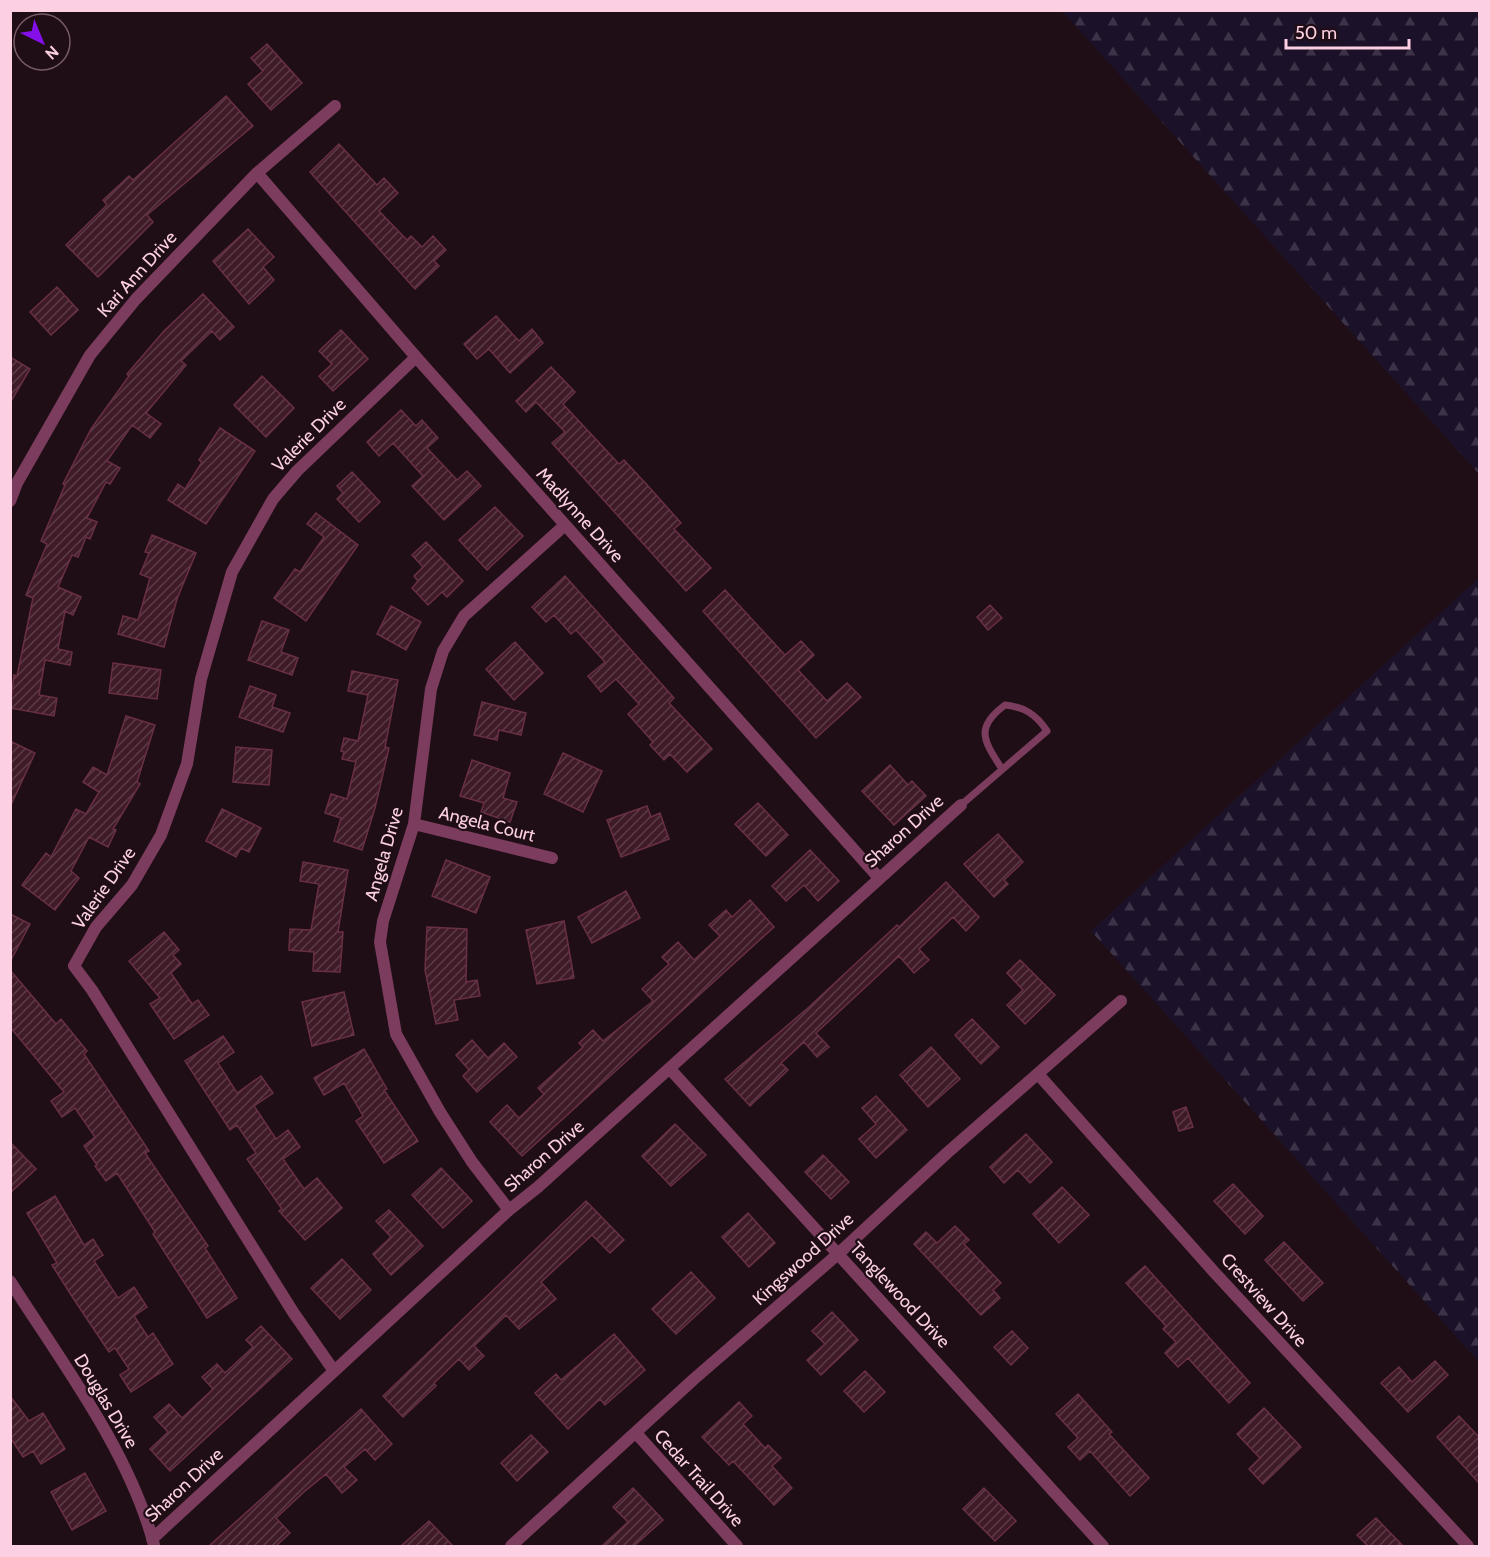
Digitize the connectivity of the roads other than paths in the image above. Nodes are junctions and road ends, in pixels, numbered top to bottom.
1 (335, 106) dead end
2 (257, 173) junction
3 (416, 357) junction
4 (10, 501) edge
5 (565, 525) junction
6 (1002, 769) junction
7 (961, 805) joint
8 (414, 824) junction
9 (552, 858) dead end
10 (879, 878) junction
11 (1121, 1000) dead end
12 (670, 1068) junction
13 (1038, 1074) junction
14 (509, 1210) junction
15 (838, 1254) junction
16 (10, 1281) edge
17 (334, 1371) junction
18 (636, 1433) junction
19 (153, 1543) edge
20 (511, 1546) edge
21 (737, 1546) edge
22 (1103, 1546) edge
23 (1467, 1546) edge

1 - 2 street, Kari Ann Drive
2 - 3 street, Madlynne Drive
2 - 4 street, Kari Ann Drive
3 - 5 street, Madlynne Drive
3 - 17 street, Valerie Drive
5 - 8 street, Angela Drive
5 - 10 street, Madlynne Drive
6 - 6 lane
6 - 7 lane
7 - 10 street, Sharon Drive
8 - 9 street, Angela Court
8 - 14 street, Angela Drive
10 - 12 street, Sharon Drive
11 - 13 street, Kingswood Drive
12 - 14 street, Sharon Drive
12 - 15 street, Tanglewood Drive
13 - 15 street, Kingswood Drive
13 - 23 street, Crestview Drive
14 - 17 street, Sharon Drive
15 - 18 street, Kingswood Drive
15 - 22 street, Tanglewood Drive
16 - 19 street, Douglas Drive
17 - 19 street, Sharon Drive
18 - 20 street, Kingswood Drive
18 - 21 street, Cedar Trail Drive

